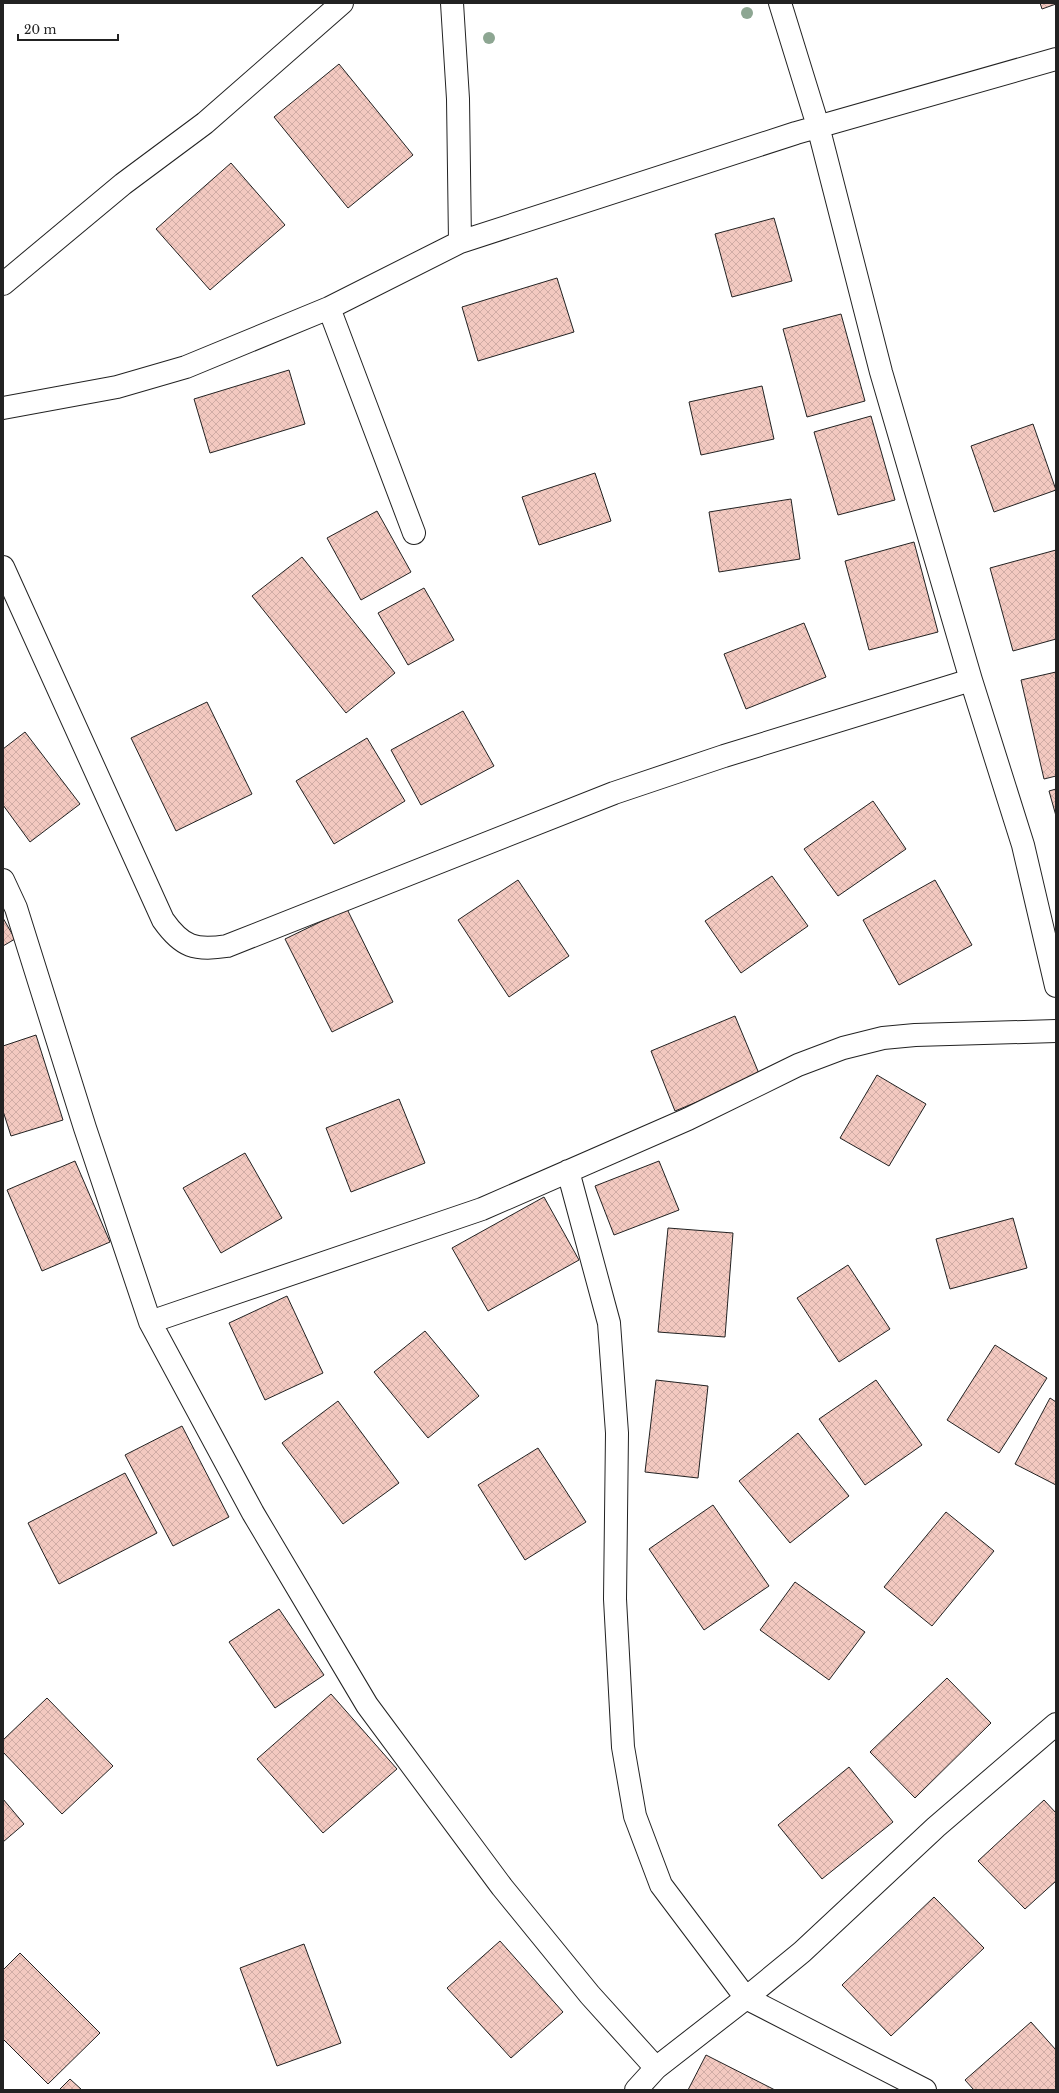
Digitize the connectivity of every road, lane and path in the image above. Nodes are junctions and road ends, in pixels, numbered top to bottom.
1 (342, 3) edge
2 (452, 3) edge
3 (780, 3) edge
4 (1056, 59) edge
5 (818, 126) junction
6 (460, 242) junction
7 (3, 284) edge
8 (329, 308) junction
9 (3, 408) edge
10 (414, 533) dead end
11 (3, 566) edge
12 (971, 680) junction
13 (3, 880) edge
14 (1056, 986) edge
15 (1056, 1031) edge
16 (568, 1171) junction
17 (150, 1322) junction
18 (1056, 1724) edge
19 (746, 1998) junction
20 (656, 2068) junction
21 (636, 2090) edge
22 (925, 2090) edge

1 - 7 street
2 - 6 street
3 - 5 street
4 - 5 street
5 - 6 street
5 - 12 street
6 - 8 street
8 - 9 street
8 - 10 street
11 - 12 street
12 - 14 street
13 - 17 street
15 - 16 street
16 - 17 street
16 - 19 street
17 - 20 street
18 - 19 street
19 - 20 street
19 - 22 street
20 - 21 street

